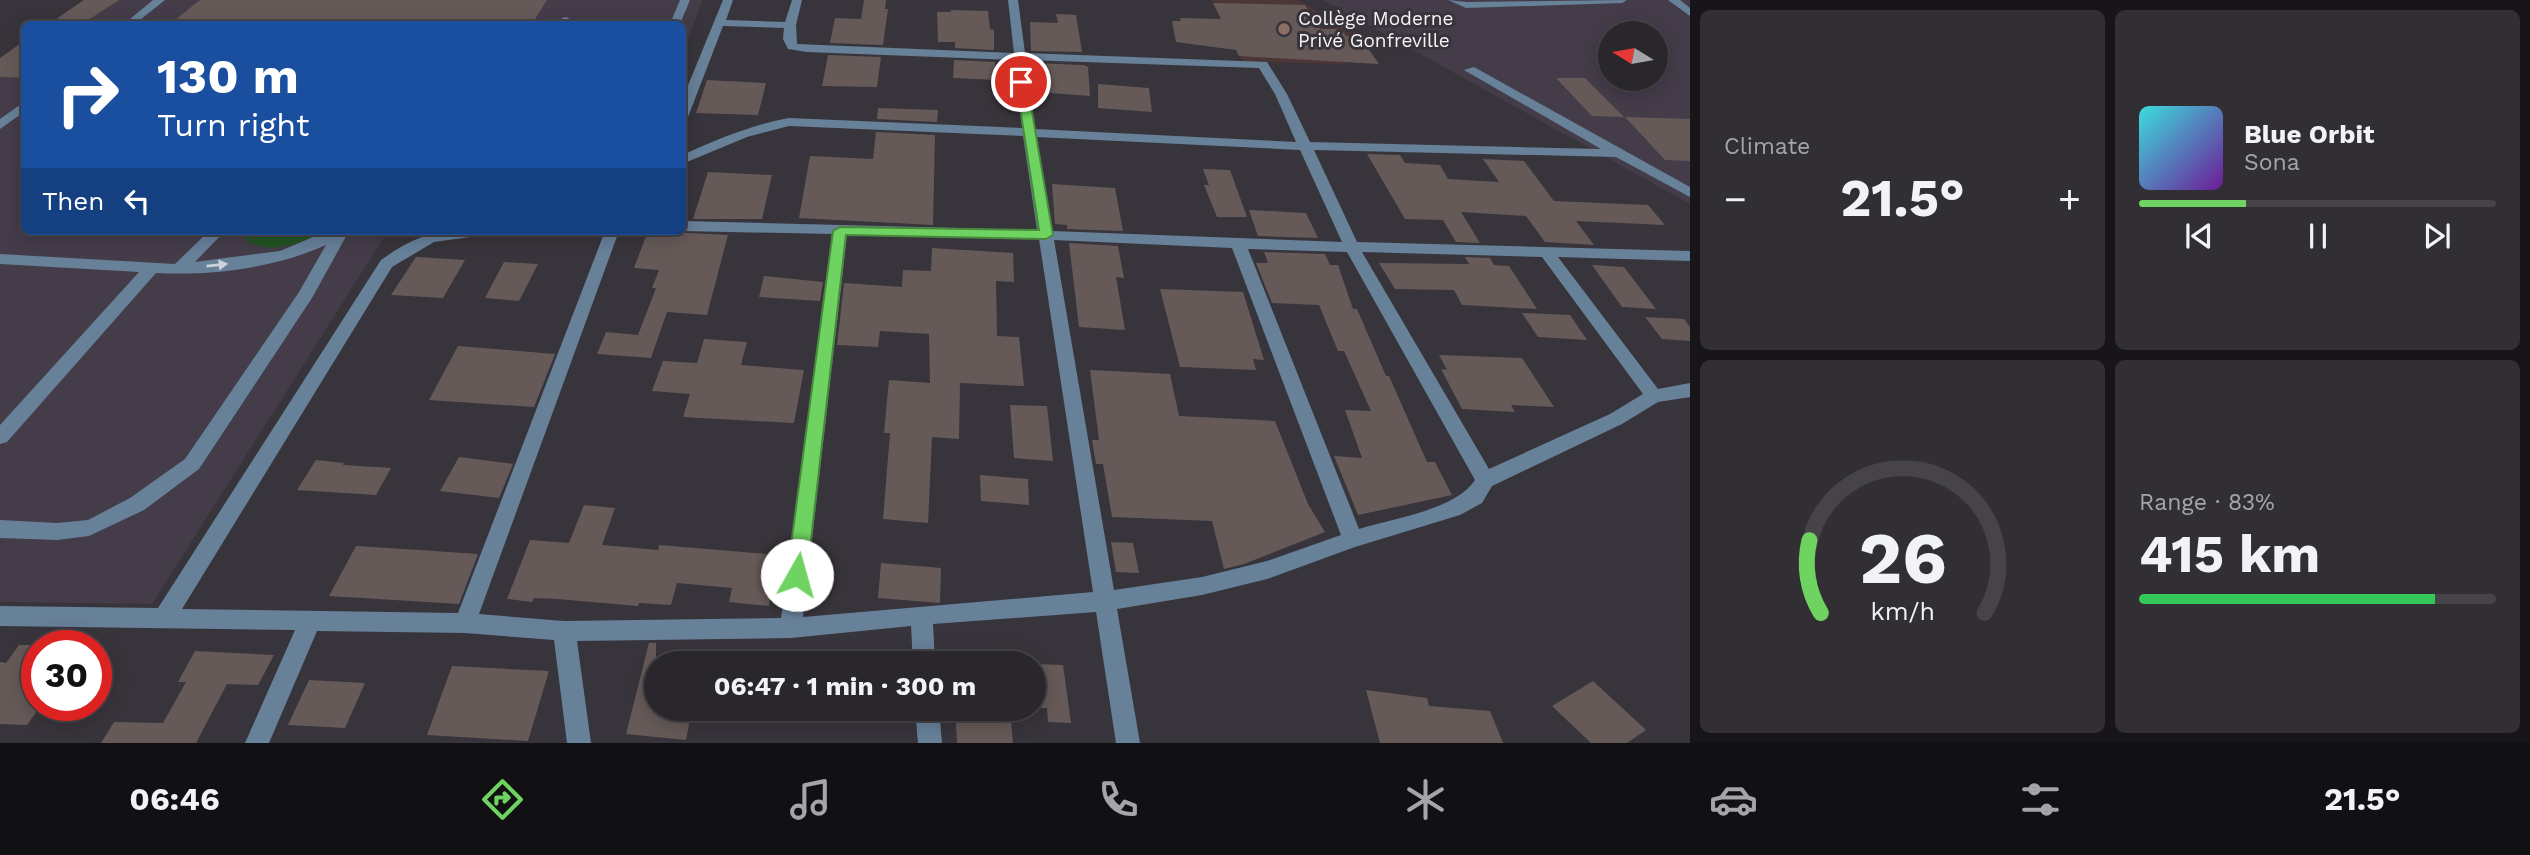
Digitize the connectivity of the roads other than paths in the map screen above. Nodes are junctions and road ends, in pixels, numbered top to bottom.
1 (160, 0) edge
2 (685, 0) edge
3 (728, 0) edge
4 (797, 0) edge
5 (1013, 0) edge
6 (1453, 0) edge
7 (1622, 0) edge
8 (1672, 0) edge
9 (1690, 13) edge
10 (133, 21) edge
11 (676, 21) edge
12 (719, 23) junction
13 (790, 25) junction
14 (1018, 56) junction
15 (1469, 70) dead end
16 (686, 107) edge
17 (21, 108) edge
18 (0, 125) edge
19 (1029, 133) junction
20 (1303, 146) junction
21 (1617, 153) junction
22 (686, 158) edge
23 (1690, 193) edge
24 (686, 226) edge
25 (840, 231) junction
26 (214, 235) edge
27 (334, 235) edge
28 (338, 235) edge
29 (433, 235) edge
30 (610, 235) edge
31 (1046, 235) junction
32 (1238, 244) junction
33 (1351, 246) junction
34 (1546, 252) junction
35 (1690, 256) edge
36 (0, 259) edge
37 (150, 268) junction
38 (179, 269) junction
39 (1690, 390) edge
40 (1654, 396) junction
41 (0, 437) edge
42 (1485, 480) junction
43 (0, 529) edge
44 (1353, 539) junction
45 (1107, 601) junction
46 (921, 615) junction
47 (0, 616) edge
48 (163, 620) junction
49 (310, 622) junction
50 (465, 623) junction
51 (791, 628) junction
52 (564, 631) junction
53 (923, 651) edge
54 (928, 721) edge
55 (257, 743) edge
56 (579, 743) edge
57 (930, 743) edge
58 (1128, 743) edge

1 - 10 street
2 - 11 street
3 - 12 street
4 - 13 street
5 - 14 street
6 - 7 street
8 - 9 street
12 - 13 street
12 - 16 street
13 - 14 street
14 - 19 street
14 - 20 street
15 - 21 street
17 - 18 street
19 - 20 street
19 - 22 street
19 - 31 street
20 - 21 street
20 - 33 street
21 - 23 street
24 - 25 street
25 - 31 street
25 - 51 street
26 - 38 street
38 -> 27 street
28 - 43 street
29 - 48 street
30 - 50 street
31 - 32 street
31 - 45 street
32 - 33 street
32 - 44 street
33 - 34 street
33 - 42 street
34 - 35 street
34 - 40 street
36 - 37 street
37 - 38 street
37 - 41 street
39 - 40 street
40 - 42 street
42 - 44 street
44 - 45 street
45 - 46 street
45 - 58 street
46 - 51 street
46 - 53 street
47 - 48 street
48 - 49 street
49 - 50 street
49 - 55 street
50 - 52 street
51 - 52 street
52 - 56 street
54 - 57 street

